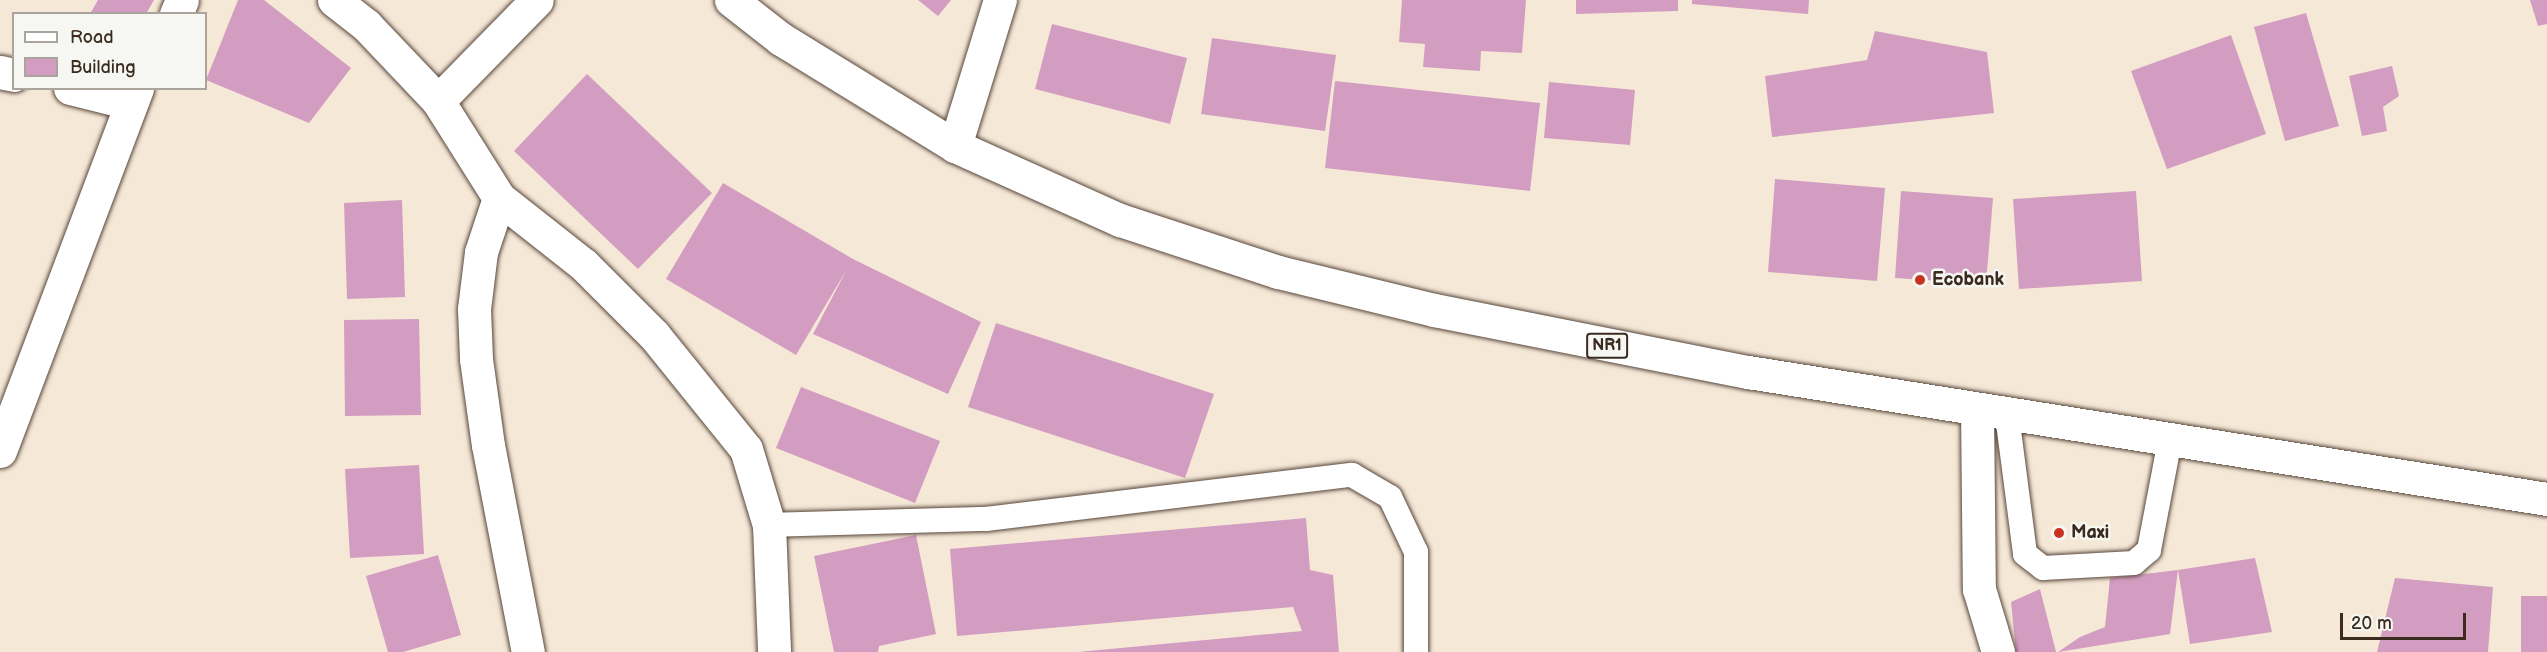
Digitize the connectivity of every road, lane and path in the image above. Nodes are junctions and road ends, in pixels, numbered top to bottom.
1 (334, 0) edge
2 (537, 0) edge
3 (731, 0) edge
4 (1000, 0) edge
5 (86, 90) edge
6 (134, 96) edge
7 (438, 101) junction
8 (955, 146) junction
9 (499, 198) junction
10 (1992, 412) junction
11 (2170, 440) junction
12 (0, 451) edge
13 (2547, 500) edge
14 (769, 525) junction
15 (528, 652) edge
16 (774, 652) edge
17 (1416, 652) edge
18 (1998, 652) edge

1 - 7 main road
2 - 7 main road
3 - 8 main road, NR1
4 - 8 main road
5 - 6 main road
6 - 12 main road
7 - 9 main road
8 - 10 main road, NR1
9 - 14 main road
9 - 15 main road
10 - 11 main road, NR1
10 - 11 lane
10 - 18 main road
11 - 13 main road, NR1
14 - 16 main road
14 - 17 lane

